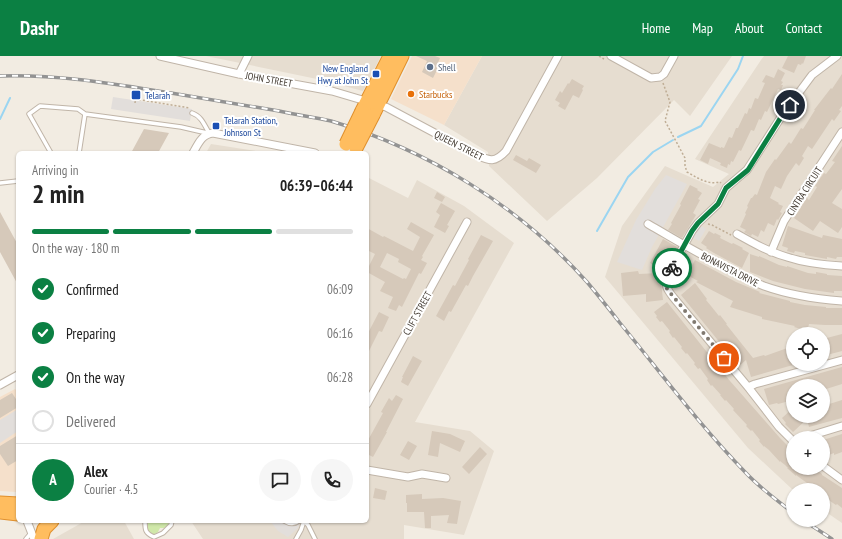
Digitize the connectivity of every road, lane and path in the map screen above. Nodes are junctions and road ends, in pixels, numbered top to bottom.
1 (160, 56) edge
2 (248, 56) edge
3 (390, 56) edge
4 (402, 56) edge
5 (558, 56) edge
6 (611, 56) edge
7 (674, 56) edge
8 (837, 56) edge
9 (238, 74) junction
10 (663, 83) dead end
11 (137, 90) dead end
12 (136, 99) junction
13 (135, 103) dead end
14 (370, 108) junction
15 (194, 109) dead end
16 (192, 113) dead end
17 (85, 114) junction
18 (842, 132) edge
19 (208, 133) junction
20 (349, 149) edge
21 (50, 151) edge
22 (79, 151) edge
23 (194, 151) edge
24 (305, 151) edge
25 (16, 181) edge
26 (0, 183) edge
27 (726, 188) junction
28 (467, 222) dead end
29 (698, 223) junction
30 (648, 224) dead end
31 (737, 234) joint
32 (684, 246) junction
33 (771, 252) junction
34 (842, 266) edge
35 (842, 301) edge
36 (842, 360) edge
37 (16, 376) edge
38 (0, 385) edge
39 (748, 387) junction
40 (369, 400) edge
41 (842, 426) edge
42 (825, 431) edge
43 (786, 434) edge
44 (369, 470) edge
45 (830, 471) edge
46 (446, 478) dead end
47 (842, 480) edge
48 (16, 505) edge
49 (5, 511) edge
50 (28, 523) edge
51 (50, 523) edge
52 (145, 523) edge
53 (172, 523) edge
54 (303, 523) edge
55 (306, 523) edge
56 (36, 537) edge
57 (26, 539) edge
58 (296, 539) edge
59 (315, 539) edge

1 - 9 street, JOHN STREET
2 - 9 street
3 - 14 highway
4 - 14 highway
5 - 14 street, QUEEN STREET
6 - 7 street
8 - 27 street
9 - 14 street, JOHN STREET
10 - 27 path
11 - 12 path
12 - 13 path
12 - 15 path
14 - 20 highway, bridge
16 - 19 lane
17 - 19 lane
17 - 21 lane
17 - 22 lane
18 - 33 street, CINTRA CIRCUIT
19 - 23 street
19 - 24 street
25 - 26 lane
27 - 29 street
28 - 40 street, CLIFT STREET
29 - 31 path
29 - 32 street
30 - 32 street, BONAVISTA DRIVE
31 - 33 street
32 - 35 street, BONAVISTA DRIVE
32 - 39 street
33 - 34 street
36 - 39 street
37 - 38 street
39 - 43 street
41 - 42 street
44 - 46 street
45 - 47 street
48 - 49 highway
50 - 56 street
51 - 56 highway
52 - 53 lane
54 - 58 lane
55 - 59 lane
56 - 57 lane

